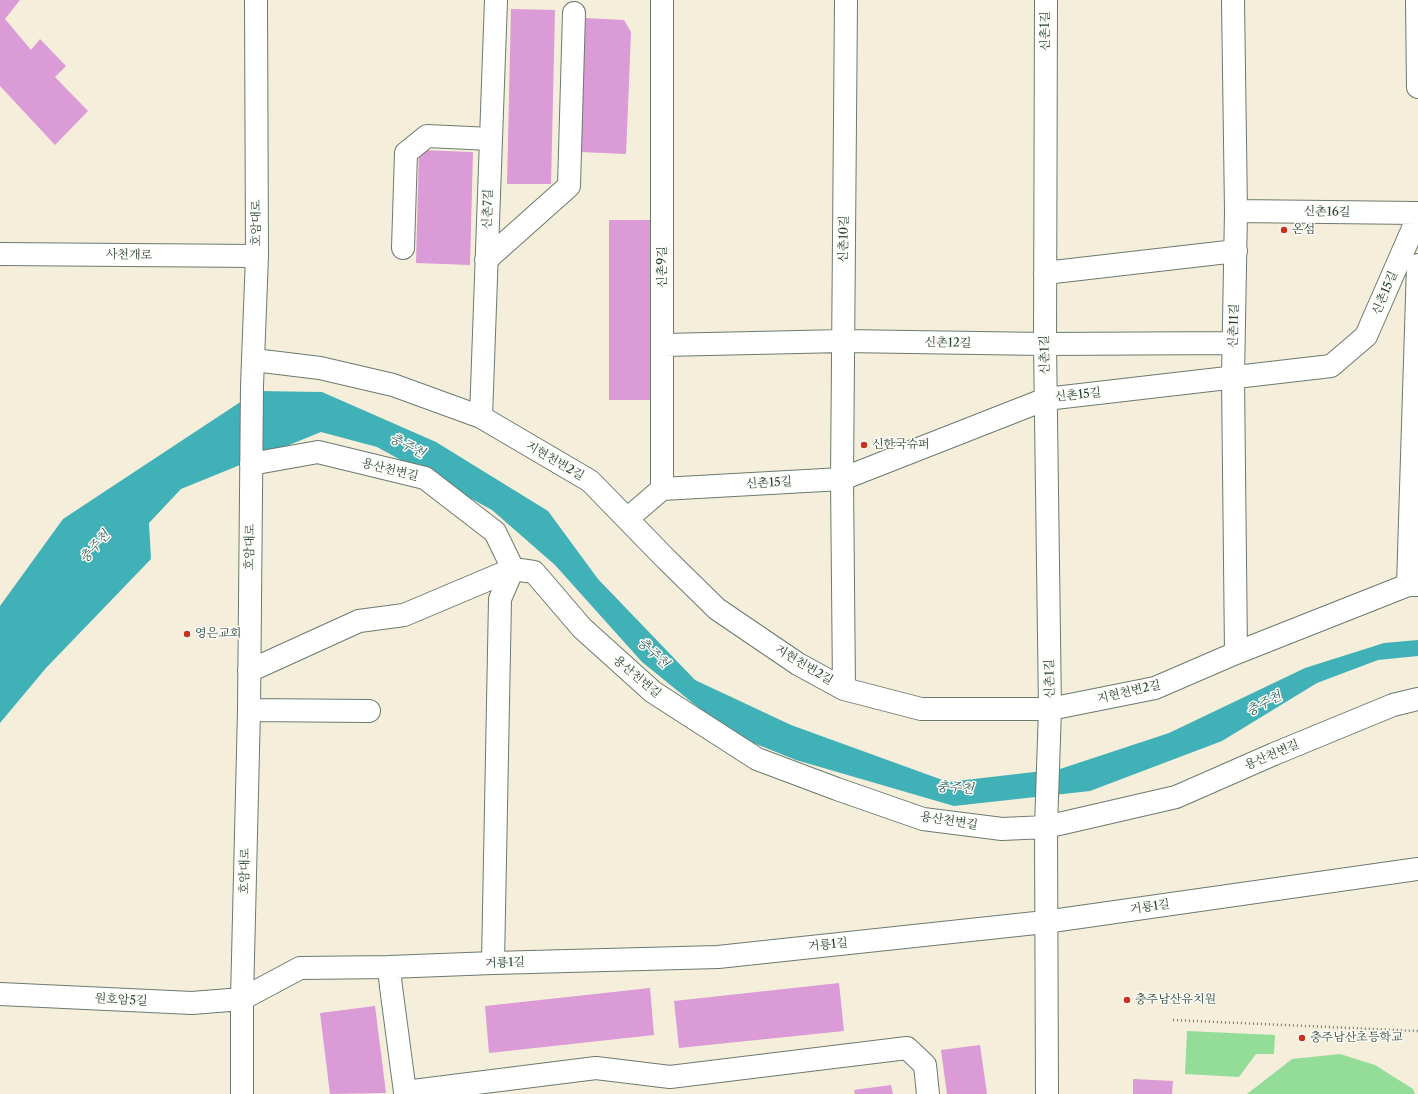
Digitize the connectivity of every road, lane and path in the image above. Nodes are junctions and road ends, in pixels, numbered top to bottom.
1 (256, 0) edge
2 (496, 0) edge
3 (662, 0) edge
4 (846, 0) edge
5 (1046, 0) edge
6 (1233, 0) edge
7 (1417, 0) edge
8 (574, 13) dead end
9 (1418, 87) edge
10 (491, 139) junction
11 (1236, 211) junction
12 (1418, 213) edge
13 (1418, 217) edge
14 (403, 248) dead end
15 (1236, 251) junction
16 (0, 254) edge
17 (257, 256) junction
18 (486, 260) junction
19 (1418, 265) edge
20 (1045, 273) junction
21 (843, 342) junction
22 (1233, 343) junction
23 (1045, 344) junction
24 (663, 345) junction
25 (254, 360) junction
26 (1233, 377) junction
27 (1046, 399) junction
28 (481, 417) junction
29 (251, 464) junction
30 (842, 479) junction
31 (662, 489) junction
32 (627, 518) junction
33 (513, 569) junction
34 (1413, 585) edge
35 (1236, 653) junction
36 (249, 671) junction
37 (844, 689) junction
38 (1418, 699) edge
39 (1050, 709) junction
40 (249, 710) junction
41 (369, 711) dead end
42 (1046, 827) junction
43 (1418, 869) edge
44 (1045, 922) junction
45 (493, 963) junction
46 (389, 968) junction
47 (0, 994) edge
48 (242, 999) junction
49 (1173, 1020) dead end
50 (1418, 1031) edge
51 (405, 1093) edge
52 (242, 1094) edge
53 (928, 1094) edge
54 (1047, 1094) edge

1 - 17 street, 호암대로
2 - 10 street, 신촌7길
3 - 24 street, 신촌9길
4 - 21 street, 신촌10길
5 - 20 street, 신촌1길
6 - 11 street, 신촌11길
7 - 9 street
8 - 18 street
10 - 14 street
10 - 18 street, 신촌7길
11 - 12 street, 신촌16길
11 - 15 street, 신촌11길
13 - 26 street, 신촌15길
15 - 20 street
15 - 22 street, 신촌11길
16 - 17 street, 사천개로
17 - 25 street, 호암대로
18 - 28 street, 신촌7길
19 - 34 street
20 - 23 street, 신촌1길
21 - 23 street, 신촌12길
21 - 24 street, 신촌12길
21 - 30 street, 신촌10길
22 - 23 street, 신촌12길
22 - 26 street, 신촌11길
23 - 27 street, 신촌1길
24 - 31 street, 신촌9길
25 - 28 street, 지현천변2길
25 - 29 street, 호암대로
26 - 27 street, 신촌15길
26 - 35 street, 신촌11길
27 - 30 street, 신촌15길
27 - 39 street, 신촌1길
28 - 32 street, 지현천변2길
29 - 33 street, 용산천변길
29 - 36 street, 호암대로
30 - 31 street, 신촌15길
30 - 37 street, 신촌10길
31 - 32 street
32 - 37 street, 지현천변2길
33 - 36 street
33 - 42 street, 용산천변길
33 - 45 street
34 - 35 street, 지현천변2길
35 - 39 street, 지현천변2길
36 - 40 street, 호암대로
37 - 39 street, 지현천변2길
38 - 42 street, 용산천변길
39 - 42 street, 신촌1길
40 - 41 street
40 - 48 street, 호암대로
42 - 44 street, 신촌1길
43 - 44 street, 거룡1길
44 - 45 street, 거룡1길
44 - 54 street, 신촌1길
45 - 46 street, 거룡1길
46 - 48 street, 거룡1길
46 - 51 street
47 - 48 street, 원호암5길
48 - 52 street, 호암대로
49 - 50 path
51 - 53 street

